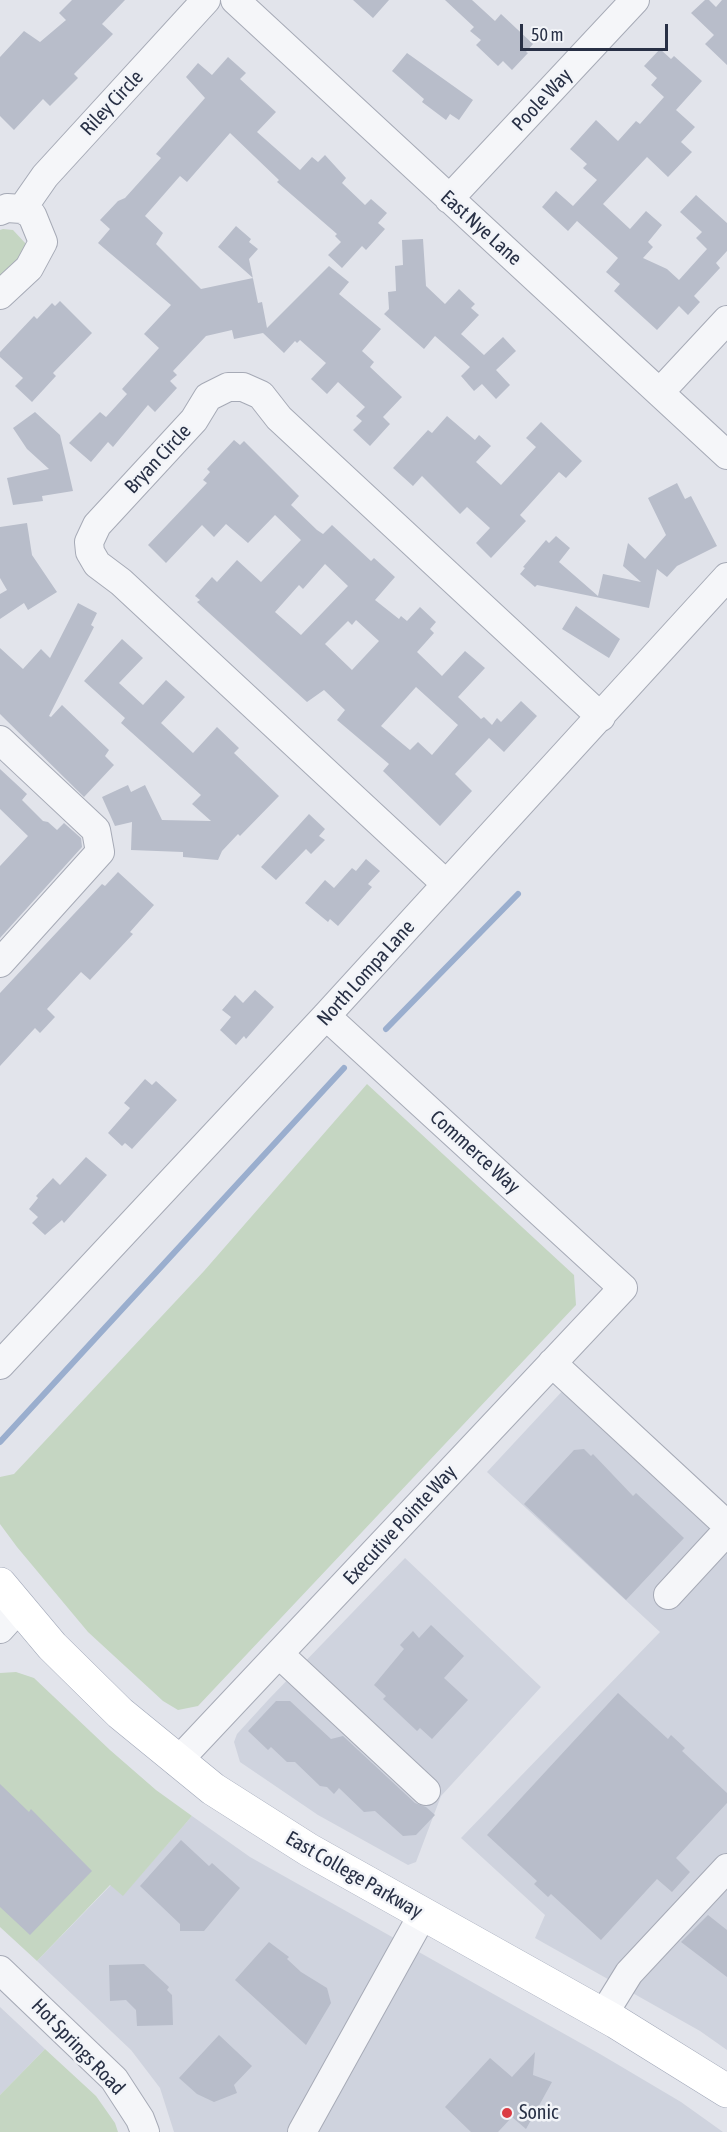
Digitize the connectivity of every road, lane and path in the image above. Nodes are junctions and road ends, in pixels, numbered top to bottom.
1 (206, 0) edge
2 (235, 0) edge
3 (635, 0) edge
4 (449, 199) junction
5 (11, 210) edge
6 (0, 296) edge
7 (727, 320) edge
8 (660, 392) junction
9 (727, 455) edge
10 (727, 577) edge
11 (601, 717) junction
12 (0, 740) edge
13 (446, 884) junction
14 (0, 963) edge
15 (326, 1017) junction
16 (623, 1288) joint
17 (552, 1363) junction
18 (0, 1365) edge
19 (727, 1525) edge
20 (727, 1531) edge
21 (668, 1595) dead end
22 (6, 1607) edge
23 (279, 1654) junction
24 (177, 1762) junction
25 (426, 1791) dead end
26 (727, 1868) edge
27 (423, 1914) junction
28 (0, 1970) edge
29 (603, 2015) junction
30 (727, 2091) edge
31 (145, 2132) edge
32 (302, 2132) edge

1 - 5 street, Riley Circle
2 - 4 street, East Nye Lane
3 - 4 street, Poole Way
4 - 8 street, East Nye Lane
5 - 6 street, Riley Circle
7 - 8 street
8 - 9 street, East Nye Lane
10 - 11 street, North Lompa Lane
11 - 13 street, North Lompa Lane
11 - 13 street, Bryan Circle
12 - 14 street
13 - 15 street, North Lompa Lane
15 - 16 street, Commerce Way
15 - 18 street, North Lompa Lane
16 - 17 street, Executive Pointe Way
17 - 19 street
17 - 23 street, Executive Pointe Way
20 - 21 street
22 - 24 main road, East College Parkway
23 - 24 street, Executive Pointe Way
23 - 25 street
24 - 27 main road, East College Parkway
26 - 29 street
27 - 29 main road, East College Parkway
27 - 32 street
28 - 31 street, Hot Springs Road
29 - 30 main road, East College Parkway

